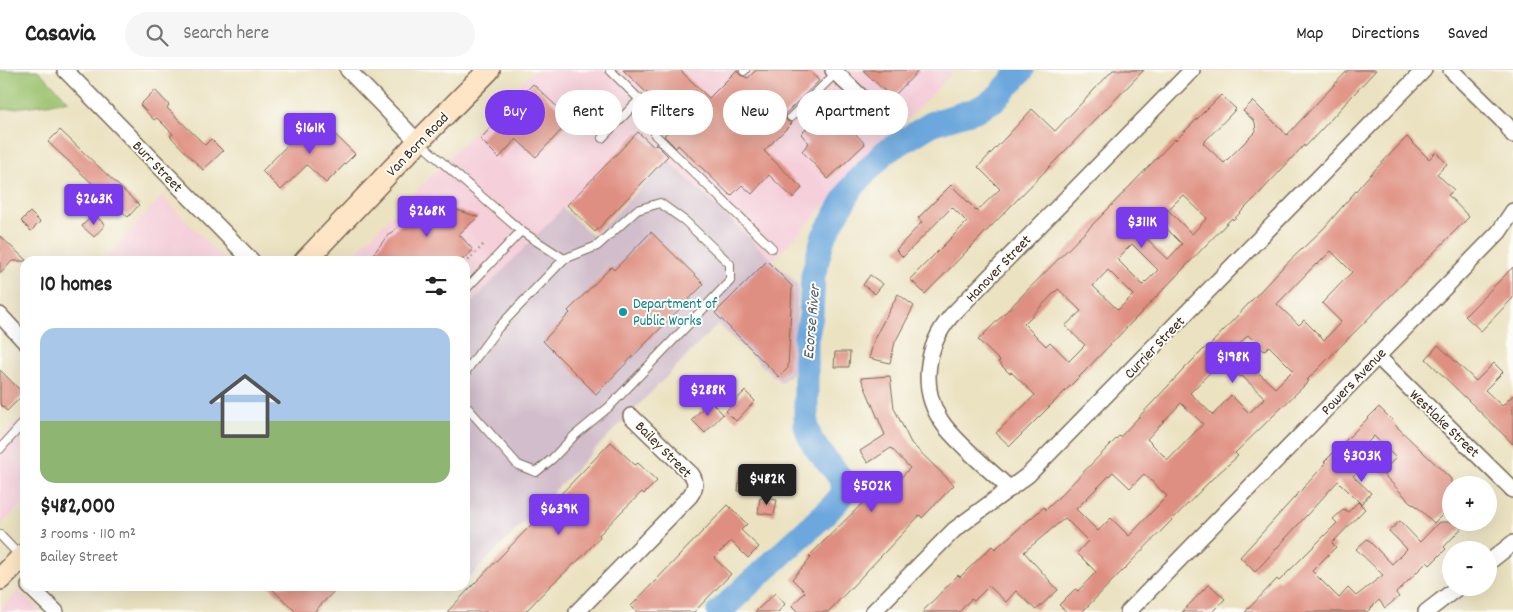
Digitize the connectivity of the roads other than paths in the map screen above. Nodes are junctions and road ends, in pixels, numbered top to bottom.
1 (65, 70) edge
2 (348, 70) edge
3 (489, 70) edge
4 (610, 70) edge
5 (1192, 70) edge
6 (1424, 70) edge
7 (1451, 70) edge
8 (834, 71) edge
9 (854, 90) edge
10 (632, 91) edge
11 (632, 107) edge
12 (791, 117) dead end
13 (655, 135) edge
14 (1513, 135) edge
15 (602, 138) dead end
16 (418, 142) junction
17 (1513, 211) edge
18 (521, 231) junction
19 (772, 248) dead end
20 (247, 256) edge
21 (311, 256) edge
22 (564, 260) junction
23 (470, 285) edge
24 (0, 316) edge
25 (20, 337) edge
26 (1377, 356) junction
27 (470, 366) edge
28 (470, 411) edge
29 (631, 416) dead end
30 (20, 427) edge
31 (0, 449) edge
32 (1010, 489) junction
33 (1513, 490) edge
34 (0, 535) edge
35 (1513, 544) edge
36 (1497, 556) edge
37 (16, 568) edge
38 (35, 591) edge
39 (1447, 596) edge
40 (56, 612) edge
41 (577, 612) edge
42 (873, 612) edge
43 (1128, 612) edge
44 (1426, 612) edge

1 - 20 street, Burr Street
2 - 16 street
3 - 16 main road, Van Born Road
4 - 10 lane
5 - 32 street, Hanover Street
6 - 32 street, Currier Street
7 - 14 street
8 - 9 street
8 - 12 lane
11 - 15 lane
13 - 19 lane
16 - 18 lane
16 - 21 main road, Van Born Road
17 - 26 street, Powers Avenue
18 - 22 lane
18 - 23 lane
22 - 27 lane
22 - 28 lane
24 - 25 street
26 - 33 street, Westlake Street
26 - 43 street, Powers Avenue
29 - 41 street, Bailey Street
30 - 31 lane
32 - 42 street, Currier Street
34 - 37 lane
35 - 36 street
38 - 40 street
39 - 44 street

